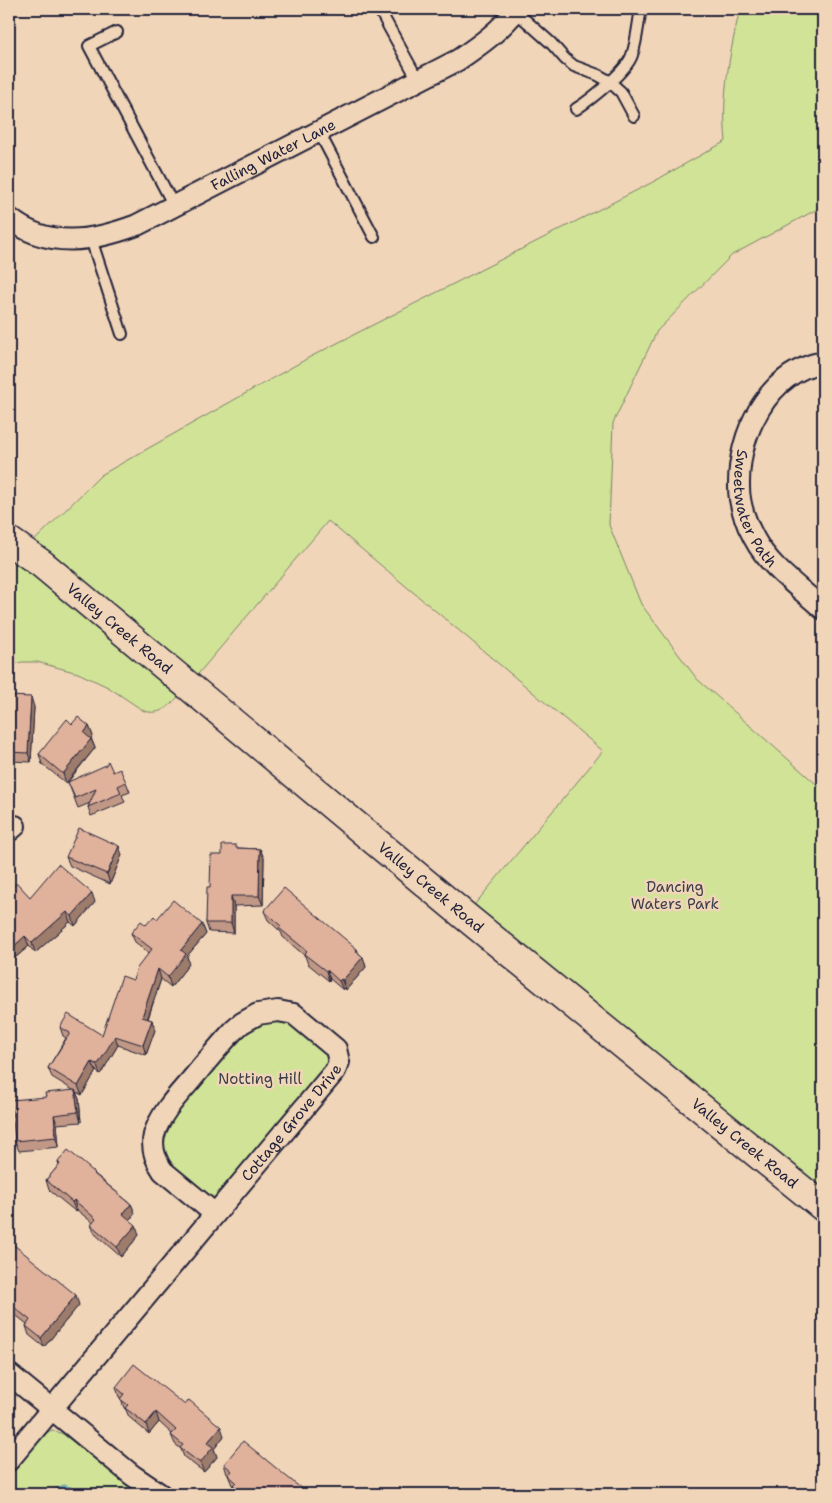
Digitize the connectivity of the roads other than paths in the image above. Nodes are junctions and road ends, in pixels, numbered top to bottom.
1 (379, 9) edge
2 (641, 9) edge
3 (516, 10) edge
4 (117, 32) dead end
5 (418, 80) junction
6 (610, 81) junction
7 (576, 109) dead end
8 (634, 116) dead end
9 (319, 132) junction
10 (174, 206) junction
11 (9, 218) edge
12 (374, 237) dead end
13 (91, 239) junction
14 (122, 334) dead end
15 (823, 362) edge
16 (9, 529) edge
17 (9, 541) edge
18 (42, 564) junction
19 (823, 609) edge
20 (823, 1207) edge
21 (215, 1214) junction
22 (9, 1374) edge
23 (51, 1409) junction
24 (9, 1460) edge
25 (160, 1494) edge

1 - 5 lane
2 - 6 lane
3 - 5 street, Falling Water Lane
3 - 6 lane
4 - 10 lane
5 - 9 street, Falling Water Lane
6 - 7 lane
6 - 8 lane
9 - 10 street, Falling Water Lane
9 - 12 lane
10 - 13 street, Falling Water Lane
11 - 13 street, Falling Water Lane
13 - 14 lane
15 - 19 street, Sweetwater Path
16 - 18 main road, Valley Creek Road
17 - 18 main road, Valley Creek Road
18 - 20 main road, Valley Creek Road
21 - 21 street, Cottage Grove Drive
21 - 23 street, Cottage Grove Drive
22 - 23 street
23 - 24 street, Cottage Grove Drive
23 - 25 street

